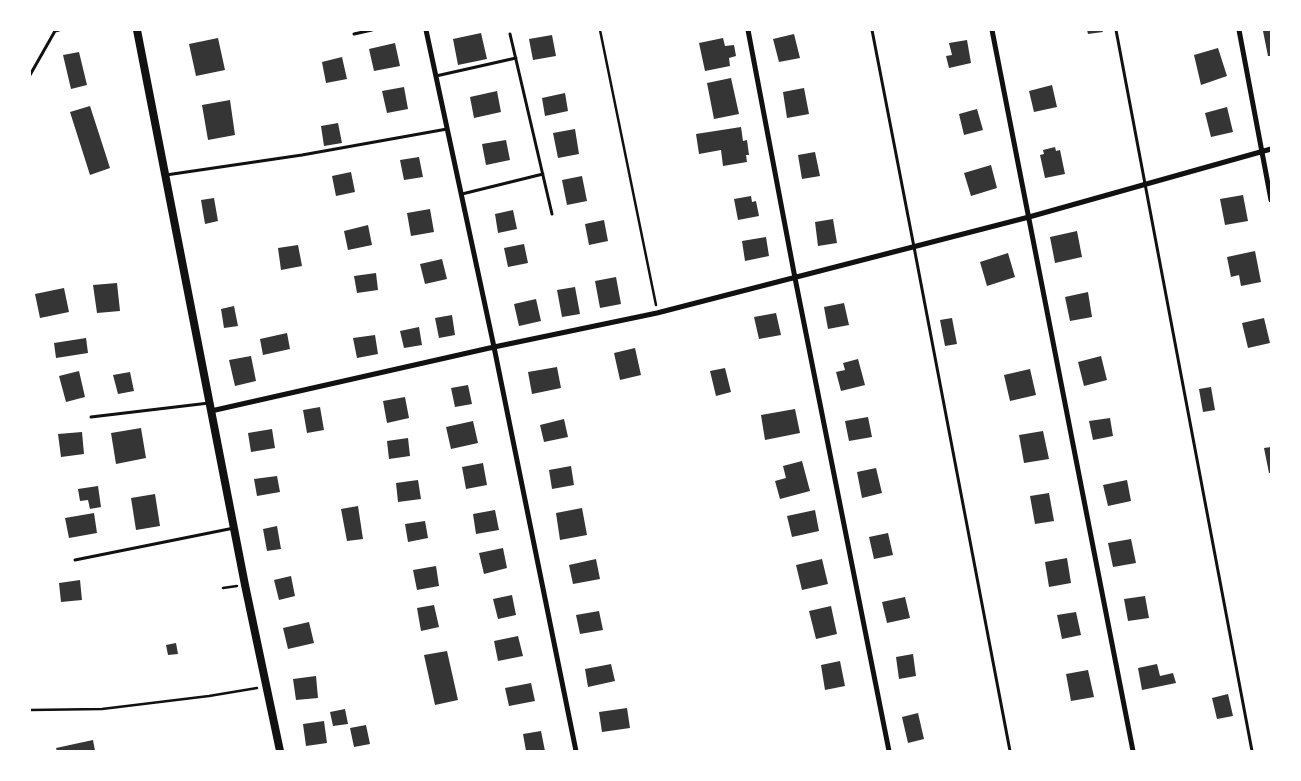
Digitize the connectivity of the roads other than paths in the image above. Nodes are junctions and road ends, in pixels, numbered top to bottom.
1 (59, 30) edge
2 (137, 30) edge
3 (372, 30) edge
4 (426, 30) edge
5 (748, 30) edge
6 (872, 30) edge
7 (992, 30) edge
8 (1116, 30) edge
9 (1239, 30) edge
10 (354, 34) dead end
11 (510, 34) dead end
12 (516, 58) junction
13 (30, 75) edge
14 (436, 76) junction
15 (447, 129) junction
16 (1271, 149) edge
17 (1262, 151) junction
18 (543, 174) junction
19 (165, 175) junction
20 (1146, 184) junction
21 (461, 195) junction
22 (1271, 200) edge
23 (552, 214) dead end
24 (1029, 217) junction
25 (914, 247) junction
26 (795, 278) junction
27 (494, 347) junction
28 (210, 407) junction
29 (91, 417) dead end
30 (234, 528) junction
31 (75, 560) dead end
32 (280, 751) edge
33 (576, 751) edge
34 (889, 751) edge
35 (1010, 751) edge
36 (1133, 751) edge
37 (1252, 751) edge

1 - 13 lane
2 - 19 street
3 - 10 lane
4 - 14 street
5 - 26 street
6 - 25 lane
7 - 24 street
8 - 20 lane
9 - 17 street
11 - 12 lane
12 - 14 lane
12 - 18 lane
14 - 15 street
15 - 19 lane
15 - 21 street
16 - 17 street
17 - 20 street
17 - 22 street
18 - 21 lane
18 - 23 lane
19 - 28 street
20 - 24 street
20 - 37 lane
21 - 27 street
24 - 25 street
24 - 36 street
25 - 26 street
25 - 35 lane
26 - 27 street
26 - 34 street
27 - 28 street
27 - 33 street
28 - 29 lane
28 - 30 street
30 - 31 lane
30 - 32 street

